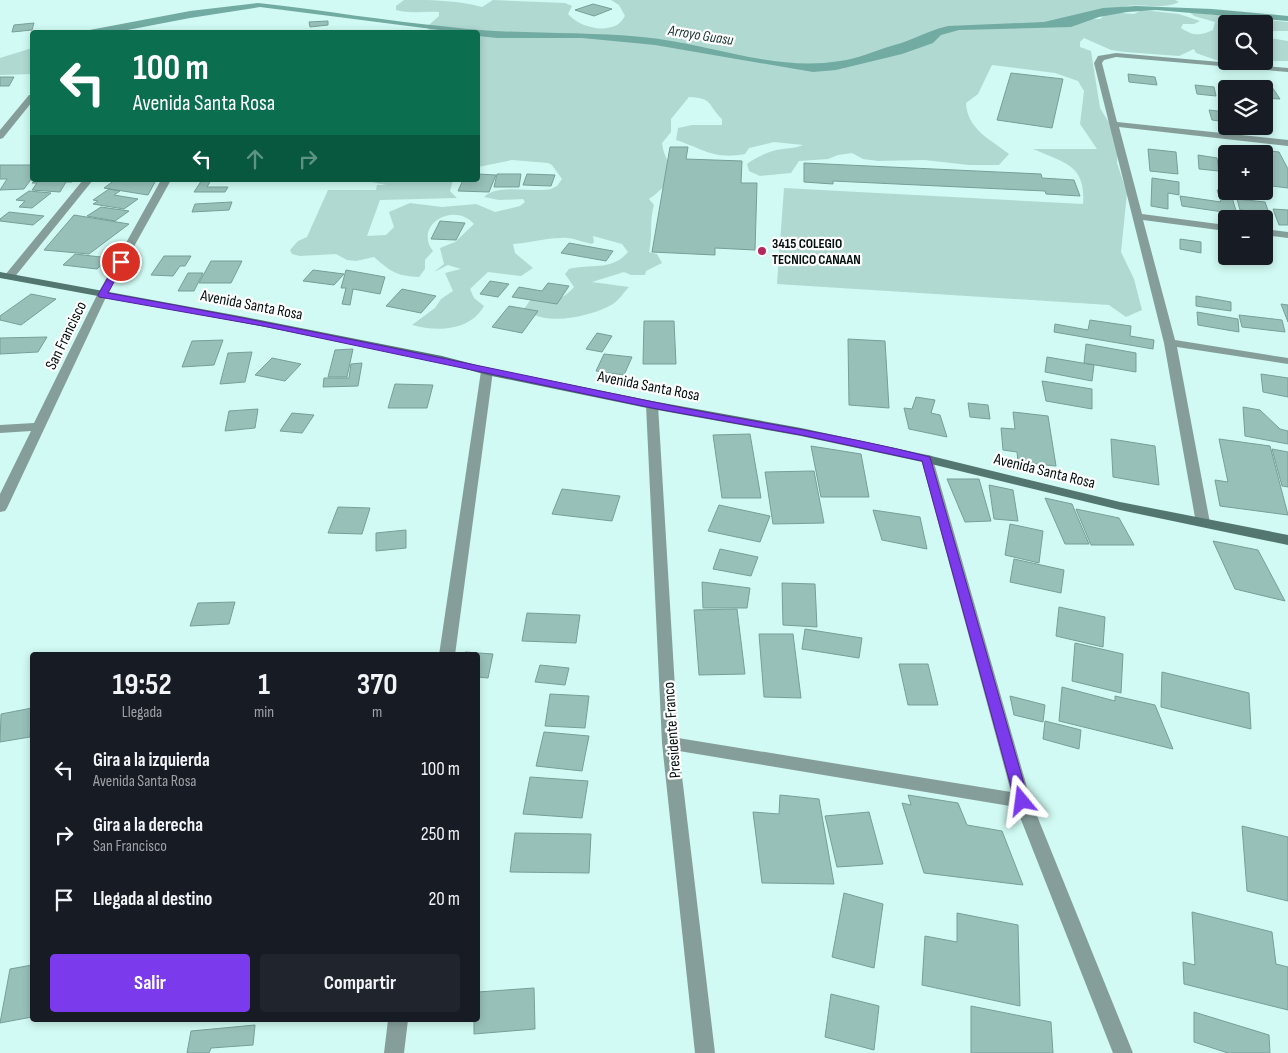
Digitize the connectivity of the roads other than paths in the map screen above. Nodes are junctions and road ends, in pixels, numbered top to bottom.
1 (1288, 70) edge
2 (30, 99) edge
3 (1114, 124) junction
4 (0, 136) edge
5 (1288, 143) edge
6 (86, 182) edge
7 (165, 182) edge
8 (1138, 216) junction
9 (1218, 227) edge
10 (1273, 233) edge
11 (1288, 235) edge
12 (4, 276) edge
13 (102, 295) junction
14 (1170, 343) junction
15 (1288, 361) edge
16 (487, 371) junction
17 (652, 405) junction
18 (38, 427) junction
19 (0, 429) edge
20 (927, 459) junction
21 (0, 508) edge
22 (1203, 523) junction
23 (1288, 540) edge
24 (447, 652) edge
25 (670, 743) junction
26 (1022, 801) junction
27 (398, 1022) edge
28 (394, 1053) edge
29 (705, 1053) edge
30 (1122, 1053) edge

1 - 3 street
2 - 4 street
3 - 5 street
3 - 8 street
6 - 12 street
7 - 13 street, San Francisco
8 - 9 street
8 - 14 street
10 - 11 street
12 - 13 main road, Avenida Santa Rosa
13 - 16 main road, Avenida Santa Rosa
13 - 18 street, San Francisco
14 - 15 street
14 - 22 street
16 - 17 main road, Avenida Santa Rosa
16 - 24 street
17 - 20 main road, Avenida Santa Rosa
17 - 25 street, Presidente Franco
18 - 19 street
18 - 21 street, San Francisco
20 - 22 main road, Avenida Santa Rosa
20 - 26 street
22 - 23 main road, Avenida Santa Rosa
25 - 26 street
25 - 29 street, Presidente Franco
26 - 30 street
27 - 28 street

